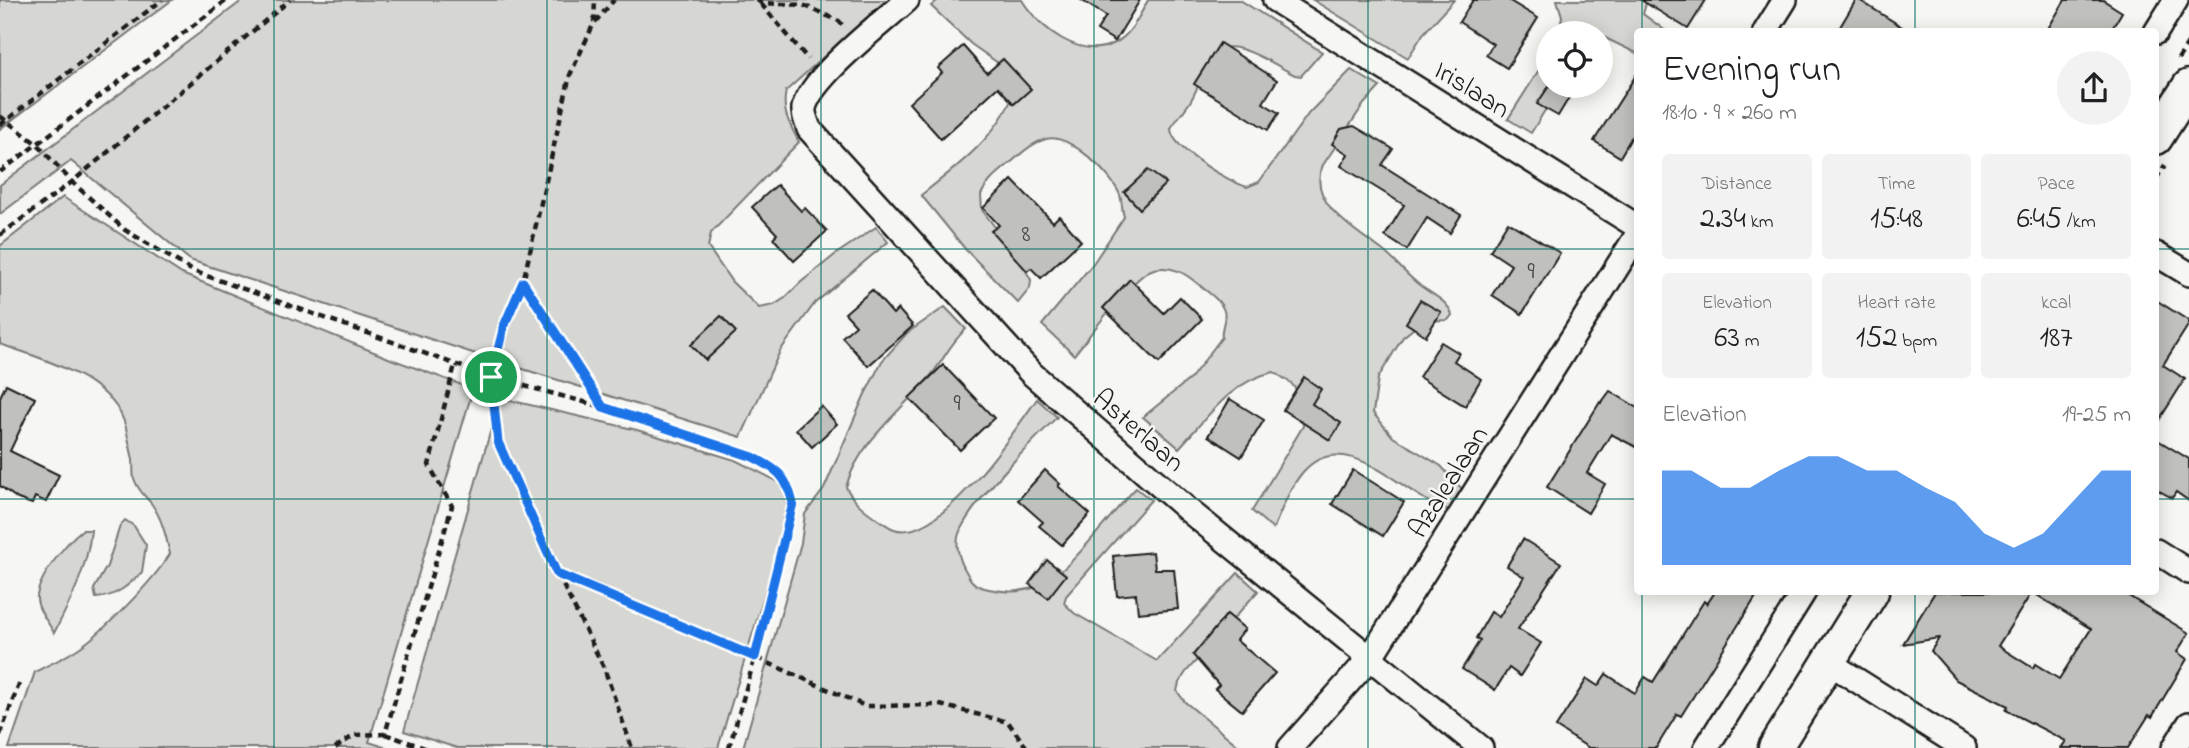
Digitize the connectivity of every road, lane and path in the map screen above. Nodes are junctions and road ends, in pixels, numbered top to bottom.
1 (162, 0) edge
2 (227, 0) edge
3 (290, 0) edge
4 (595, 0) edge
5 (614, 0) edge
6 (907, 0) edge
7 (1275, 0) edge
8 (1785, 0) edge
9 (2176, 0) edge
10 (759, 2) edge
11 (594, 23) junction
12 (1768, 28) edge
13 (2158, 28) edge
14 (858, 44) junction
15 (823, 77) junction
16 (2189, 86) edge
17 (0, 116) edge
18 (6, 120) junction
19 (0, 125) edge
20 (2159, 133) edge
21 (37, 144) junction
22 (0, 172) edge
23 (72, 182) junction
24 (1634, 224) edge
25 (0, 235) edge
26 (1634, 240) edge
27 (2159, 256) edge
28 (2189, 274) edge
29 (523, 282) junction
30 (455, 365) junction
31 (491, 377) junction
32 (603, 407) junction
33 (2159, 553) edge
34 (2189, 572) edge
35 (557, 574) junction
36 (1802, 595) edge
37 (1870, 595) edge
38 (755, 657) junction
39 (1370, 658) junction
40 (1828, 662) junction
41 (19, 684) dead end
42 (2189, 724) edge
43 (384, 734) junction
44 (0, 735) edge
45 (335, 748) edge
46 (425, 748) edge
47 (632, 748) edge
48 (729, 748) edge
49 (1027, 748) edge
50 (1290, 748) edge
51 (1481, 748) edge
52 (1706, 748) edge
53 (1775, 748) edge
54 (1964, 748) edge
55 (2174, 748) edge

1 - 18 path
2 - 21 path
3 - 23 path
4 - 11 path
5 - 11 path
6 - 14 street
7 - 24 street, Irislaan
8 - 12 street
9 - 13 street
10 - 14 path
10 - 15 path
11 - 29 path
14 - 15 street
15 - 39 street, Asterlaan
16 - 20 street
17 - 18 path
18 - 19 path
18 - 21 path
21 - 22 path
21 - 23 path
23 - 25 path
23 - 30 path
26 - 39 street, Azalealaan
27 - 28 street
29 - 31 path
29 - 32 path
30 - 31 path
30 - 43 path
31 - 32 path
31 - 35 path
32 - 38 path
33 - 34 street
35 - 38 path
35 - 47 path
36 - 52 street
37 - 40 street
38 - 48 path
38 - 49 path
39 - 50 street, Azalealaan
39 - 51 street, Asterlaan
40 - 53 street
40 - 54 street
41 - 44 path
42 - 55 street
43 - 45 path
43 - 46 path

